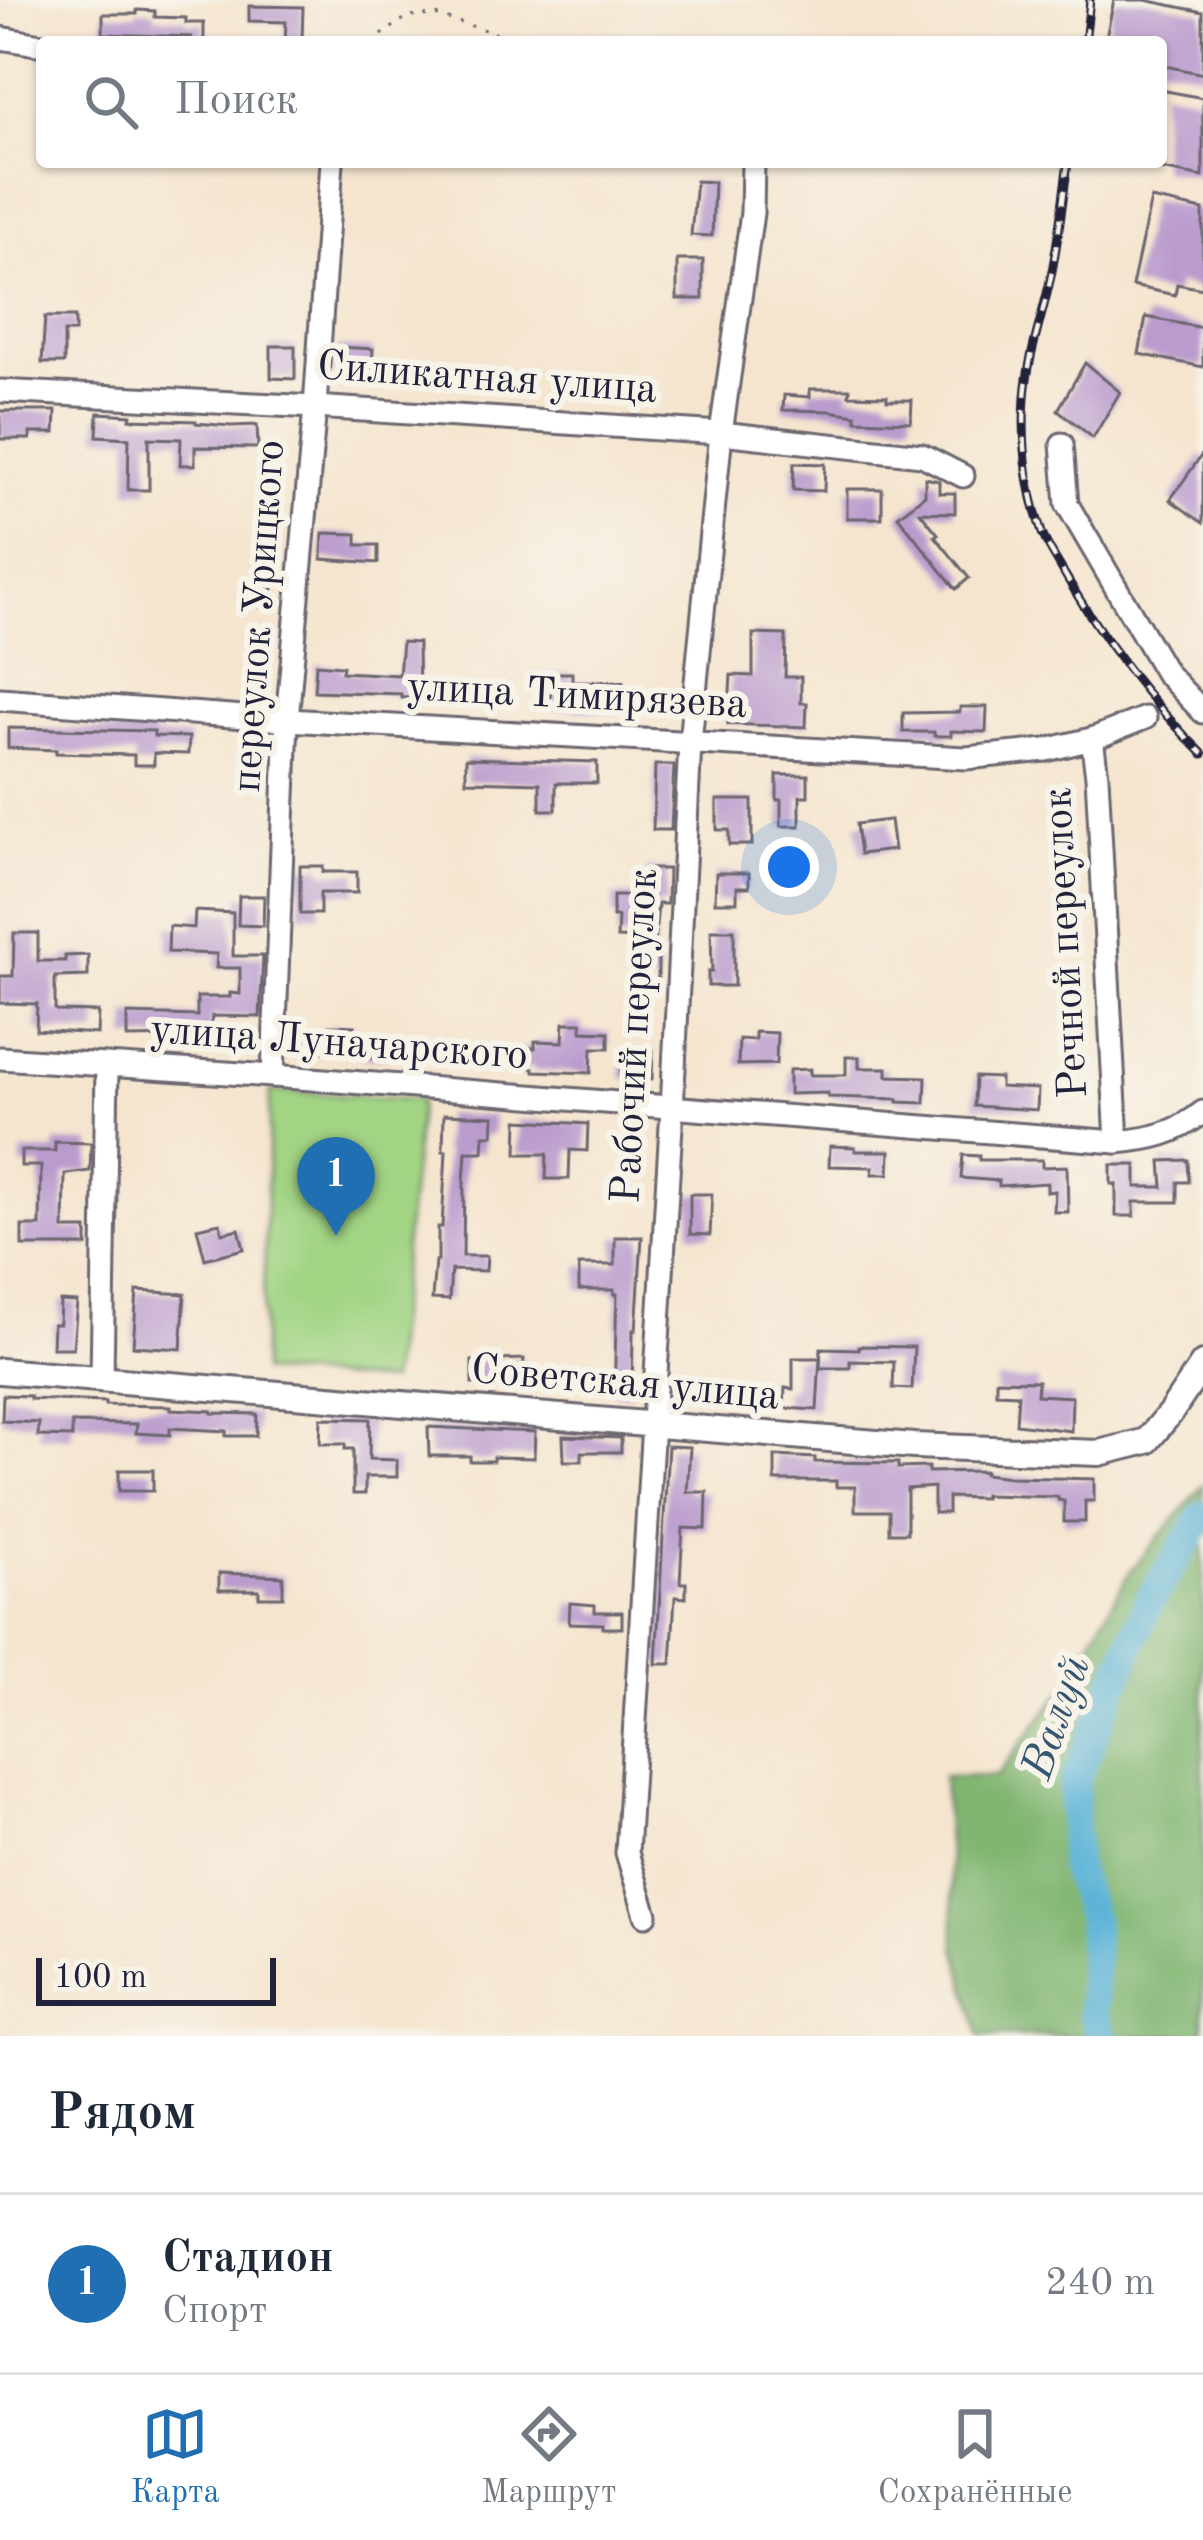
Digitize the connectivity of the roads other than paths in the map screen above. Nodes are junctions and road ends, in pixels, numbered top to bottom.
1 (0, 38) edge
2 (36, 44) edge
3 (332, 168) edge
4 (753, 168) edge
5 (0, 391) edge
6 (315, 407) junction
7 (721, 433) junction
8 (1062, 444) dead end
9 (963, 476) dead end
10 (0, 699) edge
11 (1203, 712) edge
12 (1145, 718) dead end
13 (287, 720) junction
14 (1092, 740) junction
15 (690, 742) junction
16 (0, 1058) edge
17 (107, 1066) junction
18 (273, 1076) junction
19 (672, 1109) junction
20 (1203, 1112) edge
21 (1117, 1142) junction
22 (1203, 1364) edge
23 (0, 1371) edge
24 (102, 1378) junction
25 (652, 1426) junction
26 (646, 1915) dead end

1 - 2 street
3 - 6 street, переулок Урицкого
4 - 7 street, Рабочий переулок
5 - 6 street, Силикатная улица
6 - 7 street, Силикатная улица
6 - 13 street, переулок Урицкого
7 - 9 street, Силикатная улица
7 - 15 street, Рабочий переулок
8 - 11 street
10 - 13 street, улица Тимирязева
12 - 14 street, улица Тимирязева
13 - 15 street, улица Тимирязева
13 - 18 street, переулок Урицкого
14 - 15 street, улица Тимирязева
14 - 21 street, Речной переулок
15 - 19 street, Рабочий переулок
16 - 17 street, улица Луначарского
17 - 18 street, улица Луначарского
17 - 24 street
18 - 19 street, улица Луначарского
19 - 21 street, улица Луначарского
19 - 25 street, Рабочий переулок
20 - 21 street, улица Луначарского
22 - 25 main road, Советская улица
23 - 24 main road, Советская улица
24 - 25 main road, Советская улица
25 - 26 street, Рабочий переулок

